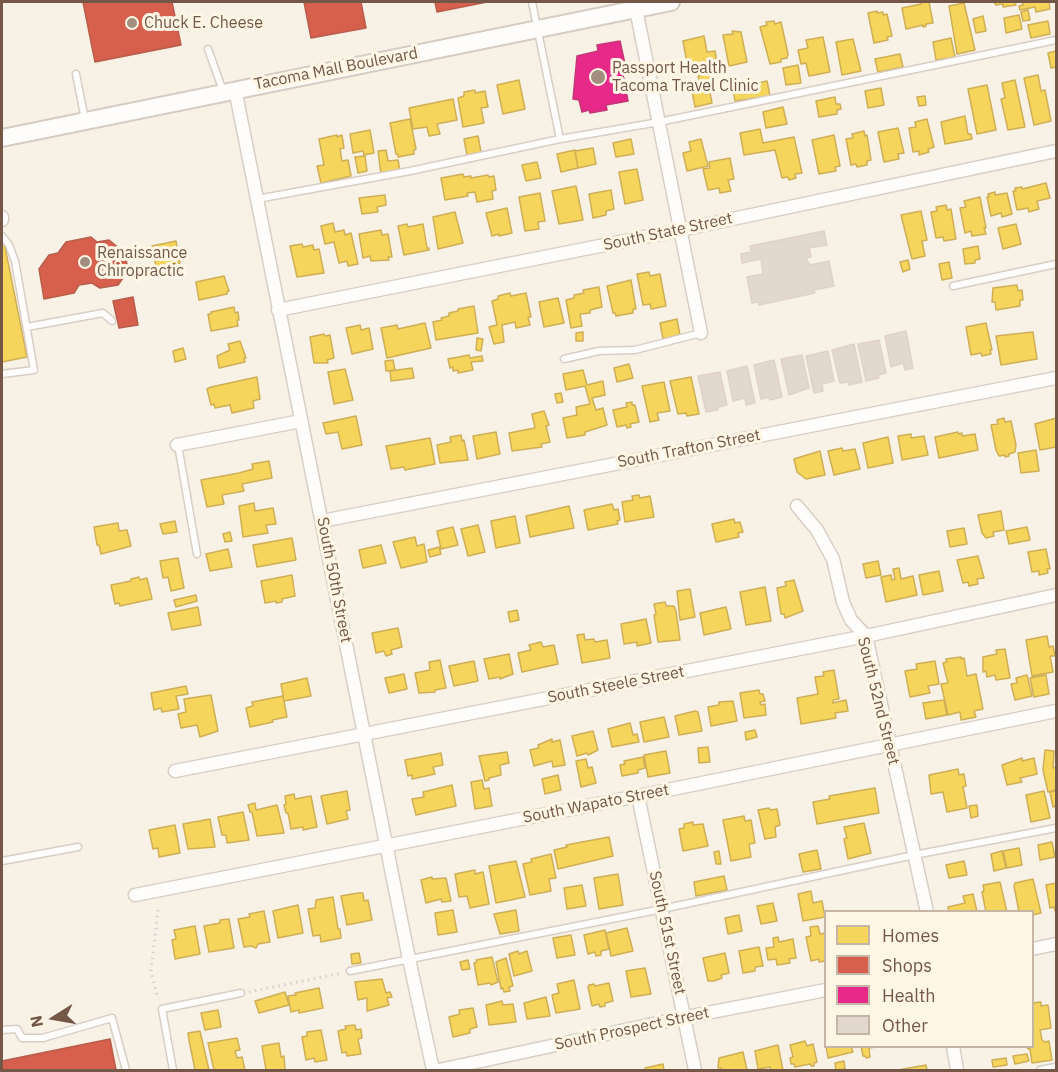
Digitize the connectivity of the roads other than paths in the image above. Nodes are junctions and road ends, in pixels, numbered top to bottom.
1 (532, 2) edge
2 (671, 2) edge
3 (630, 7) edge
4 (537, 28) junction
5 (1056, 40) edge
6 (208, 49) dead end
7 (76, 74) dead end
8 (229, 91) junction
9 (86, 121) junction
10 (658, 122) junction
11 (2, 138) edge
12 (560, 139) junction
13 (1056, 151) edge
14 (256, 200) junction
15 (680, 230) junction
16 (2, 236) edge
17 (1056, 264) edge
18 (953, 285) dead end
19 (278, 310) junction
20 (112, 321) dead end
21 (27, 327) junction
22 (701, 333) joint
23 (564, 359) dead end
24 (2, 374) edge
25 (1056, 378) edge
26 (302, 421) junction
27 (177, 445) joint
28 (797, 506) dead end
29 (322, 521) junction
30 (197, 554) dead end
31 (1056, 596) edge
32 (866, 636) junction
33 (1056, 711) edge
34 (365, 735) junction
35 (889, 743) junction
36 (175, 771) dead end
37 (638, 796) junction
38 (1056, 828) edge
39 (387, 845) junction
40 (78, 848) dead end
41 (914, 855) junction
42 (2, 861) edge
43 (135, 895) dead end
44 (662, 909) junction
45 (927, 910) edge
46 (1056, 944) edge
47 (1034, 949) edge
48 (409, 959) junction
49 (350, 971) road end
50 (824, 990) edge
51 (241, 993) road end
52 (686, 1017) junction
53 (2, 1030) edge
54 (953, 1048) edge
55 (1056, 1067) edge
56 (126, 1071) edge
57 (173, 1071) edge
58 (433, 1071) edge
59 (439, 1071) edge
60 (696, 1071) edge
61 (957, 1071) edge
62 (1040, 1071) edge

1 - 4 lane
2 - 3 main road, Tacoma Mall Boulevard
3 - 4 main road, Tacoma Mall Boulevard
3 - 10 street
4 - 8 main road, Tacoma Mall Boulevard
4 - 12 lane
5 - 10 lane
6 - 8 lane
7 - 9 lane
8 - 9 main road, Tacoma Mall Boulevard
8 - 14 street, South 50th Street
9 - 11 main road, Tacoma Mall Boulevard
10 - 12 lane
10 - 15 street
12 - 14 lane
13 - 15 street, South State Street
14 - 19 street, South 50th Street
15 - 19 street, South State Street
15 - 22 street
16 - 21 lane
17 - 18 lane
19 - 26 street, South 50th Street
20 - 21 lane
21 - 24 lane
22 - 23 lane
25 - 29 street, South Trafton Street
26 - 27 street
26 - 29 street, South 50th Street
27 - 30 lane
28 - 32 street, South 52nd Street
29 - 34 street, South 50th Street
31 - 32 street, South Steele Street
32 - 34 street, South Steele Street
32 - 35 street, South 52nd Street
33 - 35 street, South Wapato Street
34 - 36 street, South Steele Street
34 - 39 street, South 50th Street
35 - 37 street, South Wapato Street
35 - 41 street, South 52nd Street
37 - 39 street, South Wapato Street
37 - 44 street, South 51st Street
38 - 41 lane
39 - 43 street, South Wapato Street
39 - 48 street, South 50th Street
40 - 42 lane
41 - 44 lane
41 - 45 street, South 52nd Street
44 - 48 lane
44 - 52 street, South 51st Street
46 - 47 street
48 - 49 lane
48 - 58 street, South 50th Street
50 - 52 street, South Prospect Street
51 - 57 lane
52 - 59 street, South Prospect Street
52 - 60 street, South 51st Street
53 - 56 lane
54 - 61 street
55 - 62 lane

